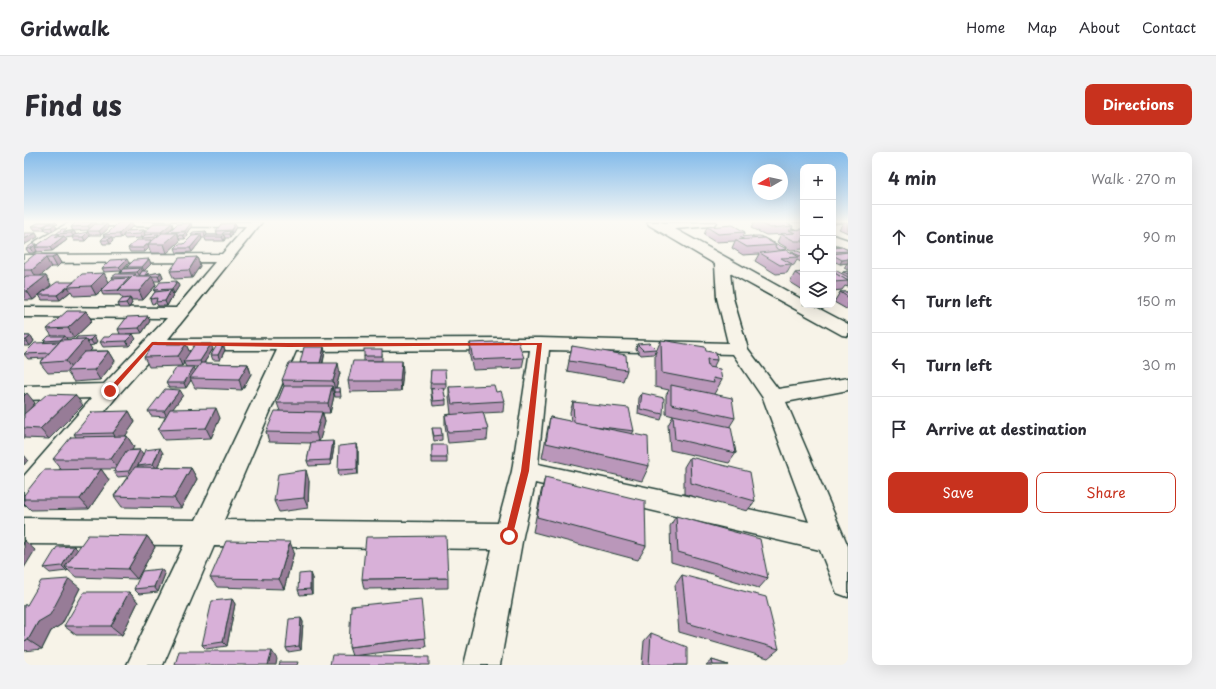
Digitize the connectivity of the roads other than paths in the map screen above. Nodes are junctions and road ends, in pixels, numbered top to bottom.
1 (38, 246) edge
2 (236, 246) edge
3 (695, 246) edge
4 (24, 254) edge
5 (227, 258) junction
6 (24, 259) edge
7 (722, 262) junction
8 (24, 312) edge
9 (181, 313) junction
10 (848, 331) edge
11 (152, 344) junction
12 (540, 344) junction
13 (289, 345) junction
14 (739, 349) junction
15 (848, 384) edge
16 (110, 391) junction
17 (24, 393) edge
18 (773, 397) junction
19 (525, 471) junction
20 (24, 494) edge
21 (24, 531) edge
22 (205, 532) junction
23 (509, 536) junction
24 (830, 538) junction
25 (848, 582) edge
26 (145, 665) edge
27 (482, 665) edge

1 - 4 street
2 - 5 street
3 - 7 street
5 - 6 street
5 - 9 street
7 - 10 street
7 - 14 street
8 - 9 street
9 - 11 street
11 - 13 street
11 - 16 street
12 - 13 street
12 - 14 street
12 - 19 street
13 - 22 street
14 - 18 street
15 - 18 street
16 - 17 street
16 - 20 street
18 - 24 street
19 - 23 street
19 - 24 street
21 - 22 street
22 - 23 street
22 - 26 street
23 - 27 street
24 - 25 street

